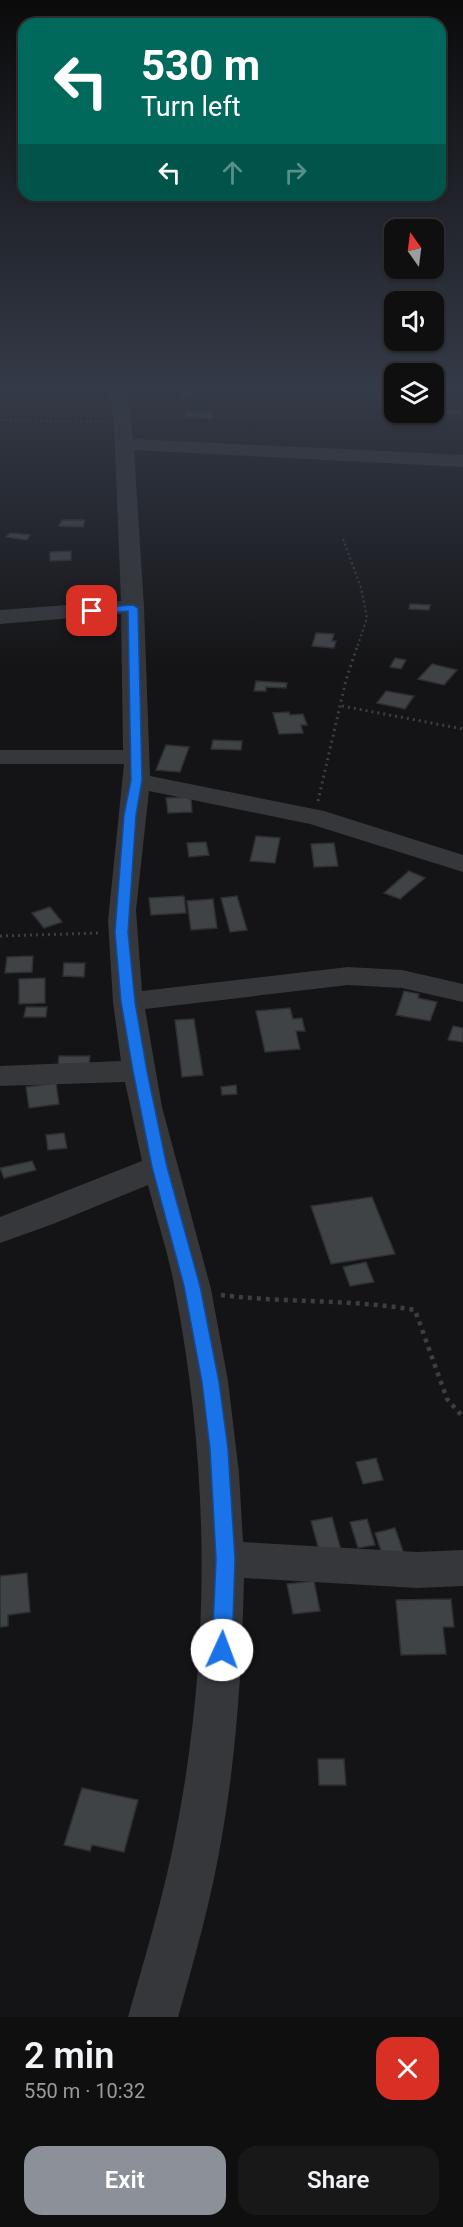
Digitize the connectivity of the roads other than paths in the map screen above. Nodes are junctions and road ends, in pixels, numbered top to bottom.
1 (126, 481) edge
2 (133, 608) junction
3 (0, 617) edge
4 (0, 757) edge
5 (136, 769) junction
6 (463, 864) edge
7 (463, 993) edge
8 (128, 1002) junction
9 (140, 1071) junction
10 (0, 1076) edge
11 (160, 1167) junction
12 (0, 1230) edge
13 (225, 1559) junction
14 (463, 1568) edge
15 (153, 2017) edge

1 - 2 street
2 - 3 street
2 - 5 street
4 - 5 street
5 - 6 street
5 - 8 street
7 - 8 street
8 - 9 street
9 - 10 street
9 - 11 street
11 - 12 street
11 - 13 street
13 - 14 street
13 - 15 street

